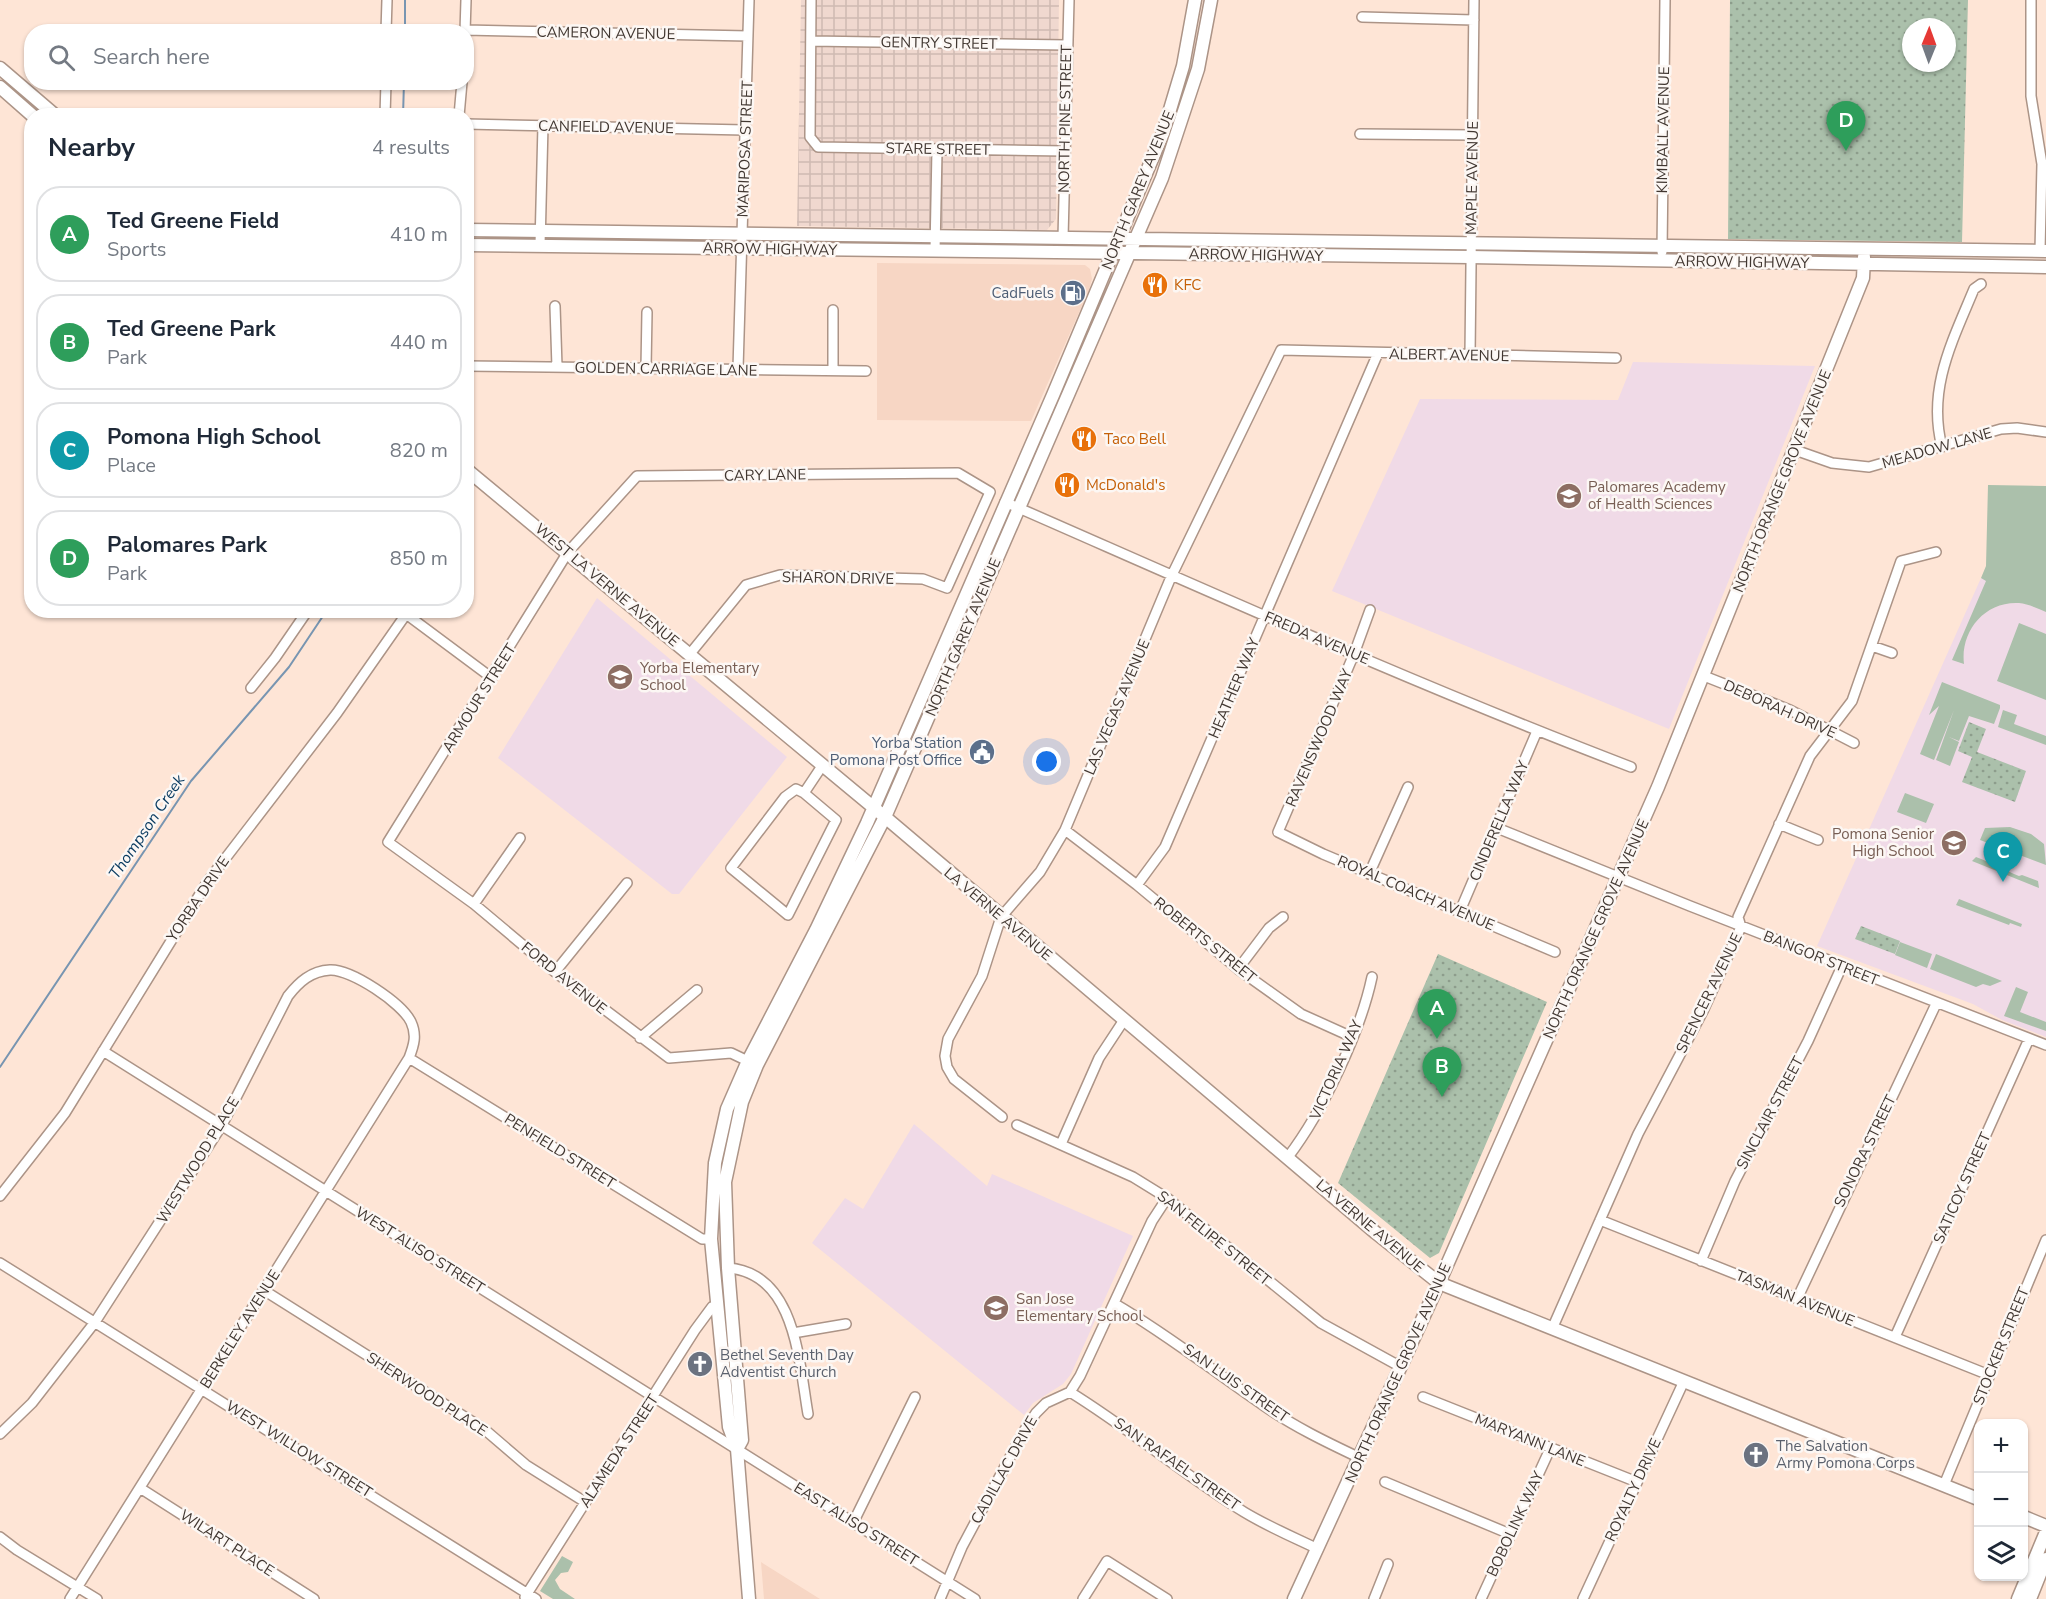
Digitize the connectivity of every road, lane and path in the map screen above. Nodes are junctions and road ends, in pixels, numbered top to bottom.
1 (387, 0) edge
2 (466, 0) edge
3 (749, 0) edge
4 (811, 0) edge
5 (1070, 0) edge
6 (1195, 0) edge
7 (1203, 0) edge
8 (1211, 0) edge
9 (1474, 0) edge
10 (1665, 0) edge
11 (2031, 0) edge
12 (1362, 17) dead end
13 (1474, 20) junction
14 (387, 24) edge
15 (465, 24) edge
16 (474, 31) edge
17 (748, 36) junction
18 (1204, 37) junction
19 (811, 41) junction
20 (1067, 45) junction
21 (0, 68) edge
22 (0, 87) edge
23 (24, 89) edge
24 (26, 90) edge
25 (386, 90) edge
26 (461, 90) edge
27 (24, 108) edge
28 (47, 108) edge
29 (385, 108) edge
30 (460, 108) edge
31 (2035, 123) junction
32 (474, 124) edge
33 (2046, 124) edge
34 (543, 125) junction
35 (746, 130) junction
36 (1360, 134) dead end
37 (1473, 135) junction
38 (937, 150) junction
39 (1065, 151) junction
40 (540, 229) junction
41 (474, 230) edge
42 (742, 234) junction
43 (936, 237) junction
44 (1063, 238) junction
45 (1118, 239) junction
46 (1134, 240) junction
47 (1470, 243) junction
48 (474, 245) edge
49 (540, 245) junction
50 (1662, 246) junction
51 (1864, 248) junction
52 (741, 249) junction
53 (935, 251) junction
54 (2043, 251) edge
55 (1112, 253) junction
56 (1128, 254) junction
57 (1470, 257) junction
58 (1662, 261) junction
59 (1864, 264) junction
60 (2043, 267) edge
61 (1981, 284) dead end
62 (555, 306) dead end
63 (833, 310) dead end
64 (647, 312) dead end
65 (1281, 350) joint
66 (1378, 353) junction
67 (1470, 355) junction
68 (1069, 356) junction
69 (1616, 358) dead end
70 (474, 366) edge
71 (557, 368) junction
72 (646, 368) junction
73 (738, 369) junction
74 (833, 370) junction
75 (866, 371) dead end
76 (1062, 410) junction
77 (1044, 416) junction
78 (2046, 432) edge
79 (1942, 447) junction
80 (1795, 450) junction
81 (1041, 458) junction
82 (474, 476) edge
83 (1005, 502) junction
84 (1018, 508) junction
85 (568, 552) junction
86 (1936, 552) dead end
87 (1171, 577) junction
88 (947, 588) joint
89 (961, 605) junction
90 (1370, 610) dead end
91 (1265, 616) junction
92 (303, 618) edge
93 (404, 618) edge
94 (416, 618) edge
95 (967, 627) junction
96 (1872, 646) junction
97 (1892, 653) dead end
98 (1354, 654) junction
99 (689, 655) junction
100 (1704, 676) junction
101 (492, 678) junction
102 (251, 688) dead end
103 (1830, 730) junction
104 (1537, 731) junction
105 (1854, 743) dead end
106 (822, 766) junction
107 (1631, 767) dead end
108 (1408, 787) dead end
109 (804, 793) junction
110 (874, 807) junction
111 (885, 817) junction
112 (1779, 824) junction
113 (1497, 828) junction
114 (1065, 830) junction
115 (1278, 832) joint
116 (520, 838) dead end
117 (1818, 840) dead end
118 (388, 842) joint
119 (1369, 874) junction
120 (1618, 878) junction
121 (627, 883) dead end
122 (1137, 885) junction
123 (474, 904) junction
124 (1460, 911) junction
125 (1001, 917) junction
126 (1283, 917) dead end
127 (1741, 927) junction
128 (1555, 952) dead end
129 (1842, 966) junction
130 (1238, 969) junction
131 (555, 972) junction
132 (1372, 977) dead end
133 (697, 990) dead end
134 (1936, 1004) junction
135 (1124, 1020) junction
136 (1352, 1037) junction
137 (640, 1038) junction
138 (2029, 1039) junction
139 (2046, 1045) edge
140 (103, 1051) junction
141 (409, 1058) junction
142 (752, 1063) junction
143 (1002, 1117) dead end
144 (222, 1125) junction
145 (1017, 1125) dead end
146 (1061, 1144) junction
147 (1288, 1157) junction
148 (326, 1191) junction
149 (0, 1196) edge
150 (1167, 1198) junction
151 (712, 1208) junction
152 (1600, 1220) junction
153 (711, 1239) junction
154 (2046, 1240) edge
155 (1701, 1261) junction
156 (0, 1263) edge
157 (728, 1268) junction
158 (1439, 1283) junction
159 (265, 1291) junction
160 (1797, 1299) junction
161 (1115, 1304) junction
162 (717, 1306) junction
163 (95, 1322) junction
164 (846, 1324) dead end
165 (1552, 1329) junction
166 (793, 1333) junction
167 (1895, 1337) junction
168 (1401, 1367) junction
169 (1989, 1375) junction
170 (1684, 1381) junction
171 (202, 1389) junction
172 (1070, 1392) junction
173 (654, 1397) junction
174 (915, 1397) dead end
175 (1423, 1397) dead end
176 (808, 1414) dead end
177 (0, 1434) edge
178 (737, 1449) junction
179 (1550, 1449) junction
180 (1360, 1458) junction
181 (1384, 1482) dead end
182 (1636, 1482) junction
183 (1944, 1485) junction
184 (140, 1488) junction
185 (1974, 1497) edge
186 (585, 1502) junction
187 (2028, 1519) edge
188 (853, 1523) junction
189 (2046, 1526) edge
190 (2046, 1532) edge
191 (1510, 1534) junction
192 (0, 1537) edge
193 (1318, 1549) junction
194 (2046, 1560) edge
195 (1388, 1564) dead end
196 (947, 1581) junction
197 (78, 1587) junction
198 (529, 1597) edge
199 (1298, 1598) edge
200 (70, 1599) edge
201 (97, 1599) edge
202 (314, 1599) edge
203 (749, 1599) edge
204 (940, 1599) edge
205 (975, 1599) edge
206 (1083, 1599) edge
207 (1167, 1599) edge
208 (1374, 1599) edge
209 (1480, 1599) edge
210 (1583, 1599) edge
211 (2018, 1599) edge
212 (2030, 1599) edge

1 - 14 street
2 - 15 street
3 - 17 street, MARIPOSA STREET
4 - 19 street
5 - 20 street, NORTH PINE STREET
6 - 45 main road, NORTH GAREY AVENUE
7 - 18 main road
8 - 18 main road, NORTH GAREY AVENUE
9 - 13 street, MAPLE AVENUE
10 - 50 street, KIMBALL AVENUE
11 - 31 street
12 - 13 street
13 - 37 street, MAPLE AVENUE
16 - 17 street, CAMERON AVENUE
17 - 35 street, MARIPOSA STREET
18 - 46 main road, NORTH GAREY AVENUE
19 - 20 street, GENTRY STREET
19 - 38 street, STARE STREET
20 - 39 street, NORTH PINE STREET
21 - 23 main road
22 - 27 main road
24 - 28 main road
25 - 29 street
26 - 30 street
31 - 33 street
31 - 54 street
32 - 34 street, CANFIELD AVENUE
34 - 35 street, CANFIELD AVENUE
34 - 40 street
35 - 42 street, MARIPOSA STREET
36 - 37 street
37 - 47 street, MAPLE AVENUE
38 - 39 street, STARE STREET
38 - 43 street
39 - 44 street, NORTH PINE STREET
40 - 41 main road, ARROW HIGHWAY
40 - 42 main road, ARROW HIGHWAY
40 - 49 street
42 - 43 main road, ARROW HIGHWAY
42 - 52 street, MARIPOSA STREET
43 - 44 main road, ARROW HIGHWAY
43 - 53 street
44 - 45 main road, ARROW HIGHWAY
45 - 46 main road, ARROW HIGHWAY
45 - 55 main road, NORTH GAREY AVENUE
46 - 47 main road, ARROW HIGHWAY
46 - 56 main road, NORTH GAREY AVENUE
47 - 50 main road, ARROW HIGHWAY
47 - 57 street, MAPLE AVENUE
48 - 49 main road, ARROW HIGHWAY
49 - 52 main road, ARROW HIGHWAY
50 - 51 main road, ARROW HIGHWAY
50 - 58 street, KIMBALL AVENUE
51 - 54 main road, ARROW HIGHWAY
51 - 59 main road, NORTH ORANGE GROVE AVENUE
52 - 53 main road, ARROW HIGHWAY
52 - 73 street, MARIPOSA STREET
53 - 55 main road, ARROW HIGHWAY
54 - 60 main road
55 - 56 main road, ARROW HIGHWAY
55 - 68 main road, NORTH GAREY AVENUE
56 - 57 main road, ARROW HIGHWAY
56 - 76 main road, NORTH GAREY AVENUE
57 - 58 main road, ARROW HIGHWAY
57 - 67 street, MAPLE AVENUE
58 - 59 main road, ARROW HIGHWAY
59 - 60 main road, ARROW HIGHWAY
59 - 80 main road, NORTH ORANGE GROVE AVENUE
61 - 79 street
62 - 71 street
63 - 74 street
64 - 72 street
65 - 66 street, ALBERT AVENUE
65 - 87 street, LAS VEGAS AVENUE
66 - 67 street, ALBERT AVENUE
66 - 91 street, HEATHER WAY
67 - 69 street, ALBERT AVENUE
68 - 76 main road
68 - 77 main road, NORTH GAREY AVENUE
70 - 71 street, GOLDEN CARRIAGE LANE
71 - 72 street, GOLDEN CARRIAGE LANE
72 - 73 street, GOLDEN CARRIAGE LANE
73 - 74 street, GOLDEN CARRIAGE LANE
74 - 75 street, GOLDEN CARRIAGE LANE
76 - 81 main road, NORTH GAREY AVENUE
77 - 81 main road
77 - 83 main road, NORTH GAREY AVENUE
78 - 79 street, MEADOW LANE
79 - 80 street, MEADOW LANE
80 - 100 main road, NORTH ORANGE GROVE AVENUE
81 - 84 main road, NORTH GAREY AVENUE
82 - 85 main road, WEST LA VERNE AVENUE
83 - 84 street, FREDA AVENUE
83 - 89 main road, NORTH GAREY AVENUE
84 - 87 street, FREDA AVENUE
84 - 95 main road, NORTH GAREY AVENUE
85 - 88 street, CARY LANE
85 - 99 main road, WEST LA VERNE AVENUE
85 - 101 street, ARMOUR STREET
86 - 96 street, SPENCER AVENUE
87 - 91 street, FREDA AVENUE
87 - 114 street, LAS VEGAS AVENUE
88 - 99 street, SHARON DRIVE
89 - 95 main road
89 - 110 main road, NORTH GAREY AVENUE
90 - 98 street, RAVENSWOOD WAY
91 - 98 street, FREDA AVENUE
91 - 122 street, HEATHER WAY
92 - 102 street
93 - 140 street, YORBA DRIVE
94 - 101 street
95 - 111 main road, NORTH GAREY AVENUE
96 - 97 street
96 - 103 street, SPENCER AVENUE
98 - 104 street, FREDA AVENUE
98 - 115 street, RAVENSWOOD WAY
99 - 106 main road, WEST LA VERNE AVENUE
100 - 103 street, DEBORAH DRIVE
100 - 120 main road, NORTH ORANGE GROVE AVENUE
101 - 118 street, ARMOUR STREET
103 - 105 street, DEBORAH DRIVE
103 - 112 street, SPENCER AVENUE
104 - 107 street, FREDA AVENUE
104 - 113 street, CINDERELLA WAY
106 - 109 street
106 - 110 main road, WEST LA VERNE AVENUE
108 - 119 street
109 - 109 street
110 - 111 main road, WEST LA VERNE AVENUE
110 - 142 main road, NORTH GAREY AVENUE
111 - 125 main road, LA VERNE AVENUE
111 - 142 main road, NORTH GAREY AVENUE
112 - 117 street
112 - 127 street, SPENCER AVENUE
113 - 120 street, BANGOR STREET
113 - 124 street, CINDERELLA WAY
114 - 122 street, ROBERTS STREET
114 - 125 street, LAS VEGAS AVENUE
115 - 119 street, ROYAL COACH AVENUE
116 - 123 street
118 - 123 street, FORD AVENUE
119 - 124 street, ROYAL COACH AVENUE
120 - 127 street, BANGOR STREET
120 - 158 main road, NORTH ORANGE GROVE AVENUE
121 - 131 street
122 - 130 street, ROBERTS STREET
123 - 131 street, FORD AVENUE
124 - 128 street, ROYAL COACH AVENUE
125 - 135 main road, LA VERNE AVENUE
125 - 143 street, LAS VEGAS AVENUE
126 - 130 street
127 - 129 street, BANGOR STREET
127 - 152 street, SPENCER AVENUE
129 - 134 street, BANGOR STREET
129 - 155 street, SINCLAIR STREET
130 - 136 street, ROBERTS STREET
131 - 137 street, FORD AVENUE
132 - 136 street, VICTORIA WAY
133 - 137 street
134 - 138 street, BANGOR STREET
134 - 160 street, SONORA STREET
135 - 146 street
135 - 147 main road, LA VERNE AVENUE
136 - 147 street, VICTORIA WAY
137 - 142 street, FORD AVENUE
138 - 139 street, BANGOR STREET
138 - 167 street, SATICOY STREET
140 - 144 street, WEST ALISO STREET
140 - 149 street, YORBA DRIVE
141 - 144 street, WESTWOOD PLACE
141 - 148 street, BERKELEY AVENUE
141 - 153 street, PENFIELD STREET
142 - 151 main road, NORTH GAREY AVENUE
142 - 157 main road, NORTH GAREY AVENUE
144 - 148 street, WEST ALISO STREET
144 - 163 street, WESTWOOD PLACE
145 - 146 street, SAN FELIPE STREET
146 - 150 street, SAN FELIPE STREET
147 - 158 main road, LA VERNE AVENUE
148 - 159 street, BERKELEY AVENUE
148 - 173 street, WEST ALISO STREET
150 - 161 street
150 - 168 street, SAN FELIPE STREET
151 - 153 main road, NORTH GAREY AVENUE
151 - 157 main road
152 - 155 street, TASMAN AVENUE
152 - 165 street, SPENCER AVENUE
153 - 162 main road, NORTH GAREY AVENUE
154 - 169 street, STOCKER STREET
155 - 160 street, TASMAN AVENUE
156 - 163 street, WEST WILLOW STREET
157 - 166 street
157 - 178 main road, NORTH GAREY AVENUE
158 - 165 main road, LA VERNE AVENUE
158 - 168 main road, NORTH ORANGE GROVE AVENUE
159 - 171 street, BERKELEY AVENUE
159 - 186 street, SHERWOOD PLACE
160 - 167 street, TASMAN AVENUE
161 - 172 street
161 - 180 street, SAN LUIS STREET
162 - 173 street, ALAMEDA STREET
162 - 178 main road, NORTH GAREY AVENUE
163 - 171 street, WEST WILLOW STREET
163 - 177 street, WESTWOOD PLACE
164 - 166 street
165 - 170 main road, LA VERNE AVENUE
166 - 176 street
167 - 169 street, TASMAN AVENUE
168 - 180 main road, NORTH ORANGE GROVE AVENUE
169 - 183 street, STOCKER STREET
170 - 182 street, ROYALTY DRIVE
170 - 183 main road, LA VERNE AVENUE
171 - 184 street, BERKELEY AVENUE
171 - 198 street, WEST WILLOW STREET
172 - 193 street, SAN RAFAEL STREET
172 - 196 street, CADILLAC DRIVE
173 - 178 street, WEST ALISO STREET
173 - 186 street, ALAMEDA STREET
174 - 188 street
175 - 179 street, MARYANN LANE
178 - 188 street, EAST ALISO STREET
178 - 203 main road, NORTH GAREY AVENUE
179 - 182 street, MARYANN LANE
179 - 191 street, BOBOLINK WAY
180 - 193 main road, NORTH ORANGE GROVE AVENUE
181 - 191 street
182 - 210 street, ROYALTY DRIVE
183 - 185 main road, LA VERNE AVENUE
184 - 197 street, BERKELEY AVENUE
184 - 202 street, WILART PLACE
186 - 198 street, ALAMEDA STREET
187 - 189 main road
188 - 196 street, EAST ALISO STREET
190 - 211 main road
191 - 209 street, BOBOLINK WAY
192 - 197 street
193 - 199 main road, NORTH ORANGE GROVE AVENUE
194 - 212 main road
195 - 208 street
196 - 204 street, CADILLAC DRIVE
196 - 205 street, EAST ALISO STREET
197 - 200 street, BERKELEY AVENUE
197 - 201 street
206 - 207 street

